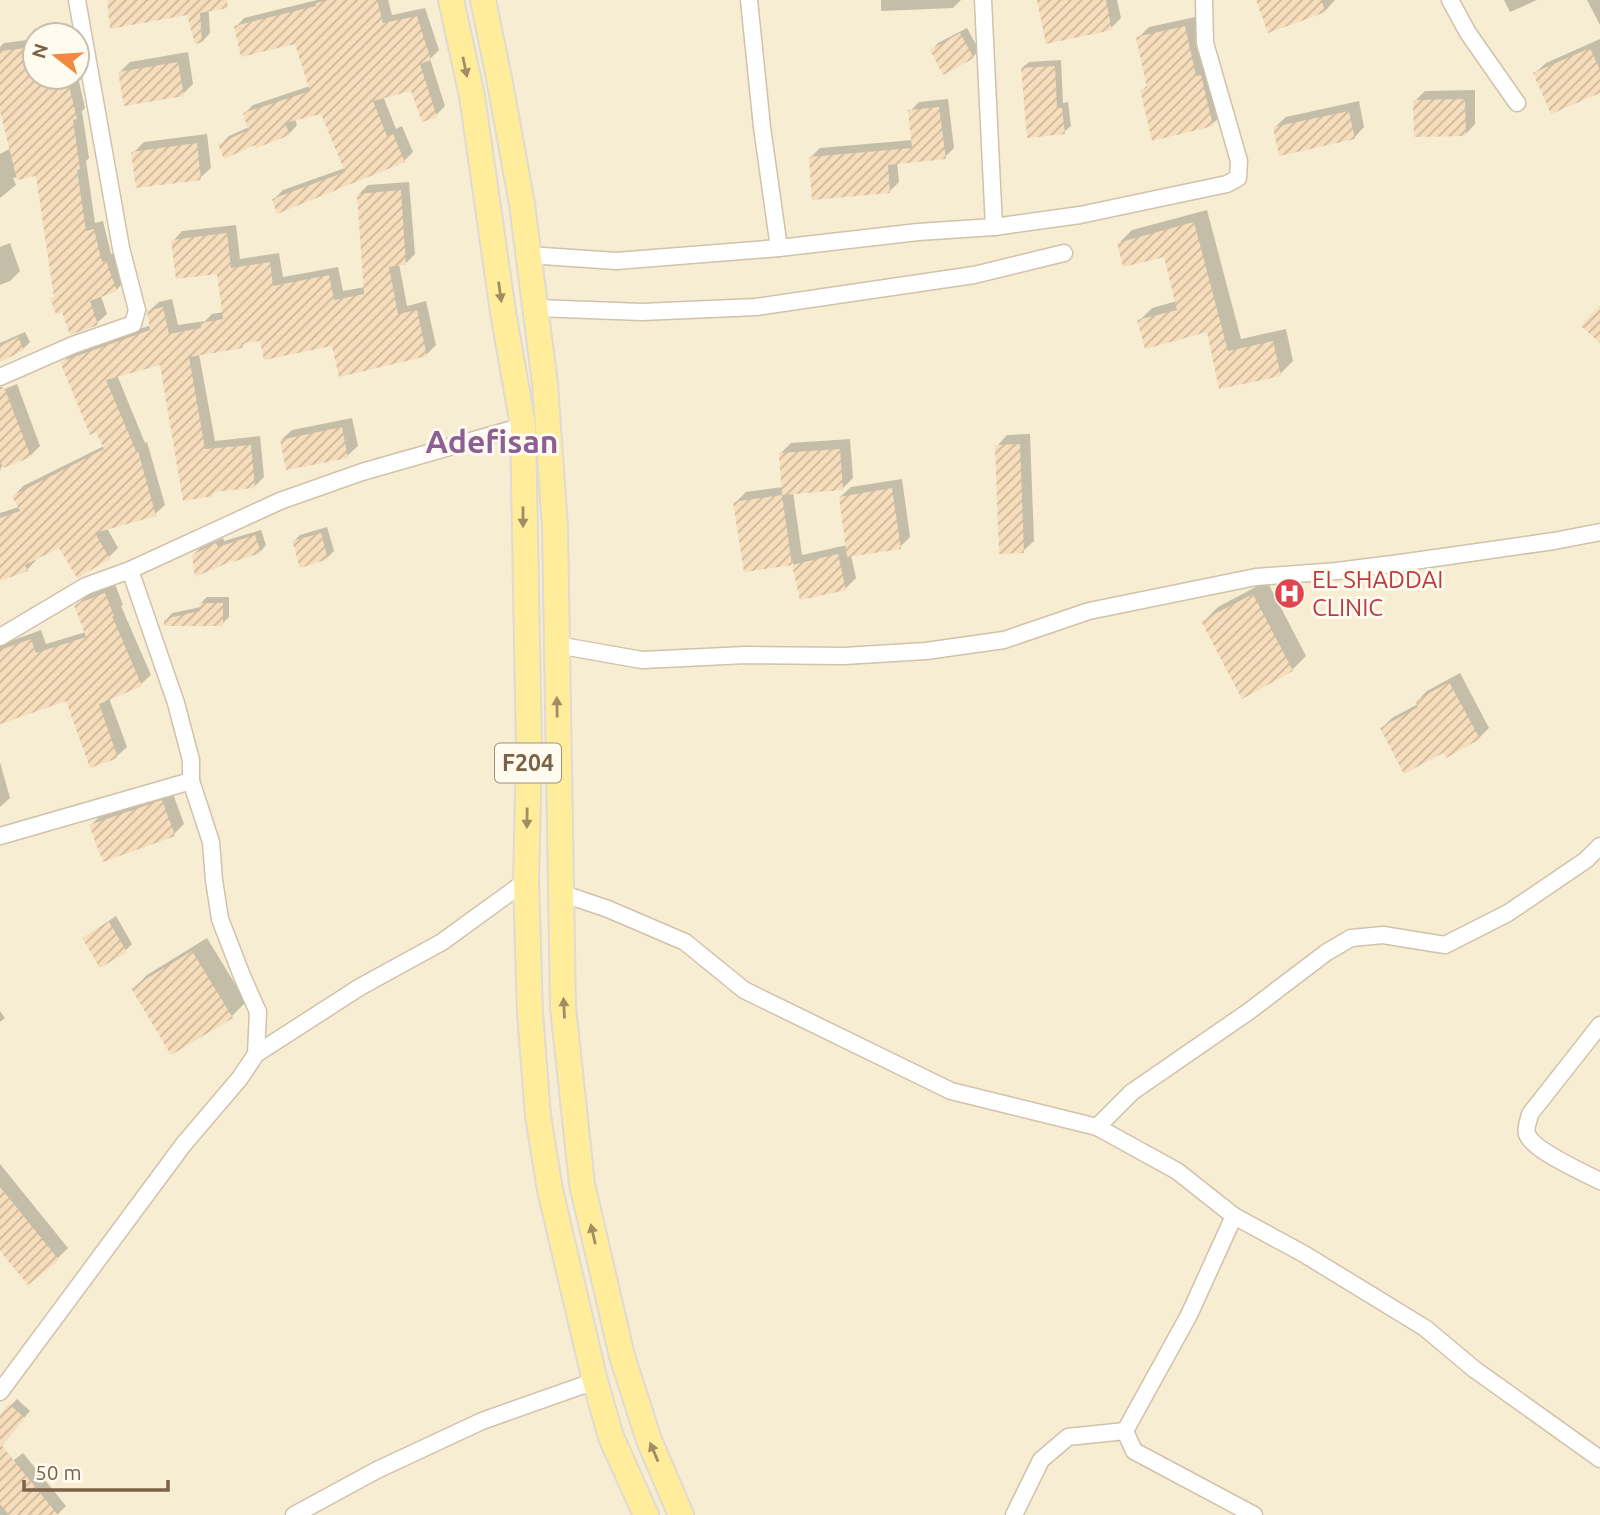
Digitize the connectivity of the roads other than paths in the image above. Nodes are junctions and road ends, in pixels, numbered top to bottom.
1 (77, 0) edge
2 (451, 0) edge
3 (483, 0) edge
4 (750, 0) edge
5 (982, 0) edge
6 (1204, 0) edge
7 (1450, 0) edge
8 (1517, 103) dead end
9 (994, 227) junction
10 (779, 248) junction
11 (1065, 253) dead end
12 (528, 255) junction
13 (537, 308) junction
14 (0, 377) edge
15 (523, 426) junction
16 (1598, 536) edge
17 (130, 570) junction
18 (0, 637) edge
19 (558, 645) junction
20 (191, 780) junction
21 (0, 835) edge
22 (1600, 846) edge
23 (526, 881) junction
24 (561, 893) junction
25 (1600, 1025) edge
26 (256, 1054) junction
27 (1097, 1127) junction
28 (1600, 1181) edge
29 (1234, 1216) junction
30 (595, 1381) junction
31 (0, 1392) edge
32 (1125, 1431) junction
33 (1600, 1459) edge
34 (294, 1515) edge
35 (646, 1515) edge
36 (681, 1515) edge
37 (1014, 1515) edge
38 (1254, 1515) edge

1 - 14 street
2 -> 15 main road, F204
3 - 12 main road, F204
4 - 10 street
5 - 9 street
6 - 9 street
7 - 8 street
9 - 10 street
10 - 12 street
11 - 13 street
12 - 13 main road, F204
13 - 19 main road, F204
15 - 17 street
15 -> 23 main road, F204
16 - 19 street
17 - 18 street
17 - 20 street
24 -> 19 main road, F204
20 - 21 street
20 - 26 street
22 - 27 street
23 - 26 street
23 - 30 main road, F204
24 - 27 street
36 -> 24 main road, F204
25 - 28 street
26 - 31 street
27 - 29 street
29 - 32 street
29 - 33 street
30 - 34 street
30 - 35 main road, F204
32 - 37 street
32 - 38 street

